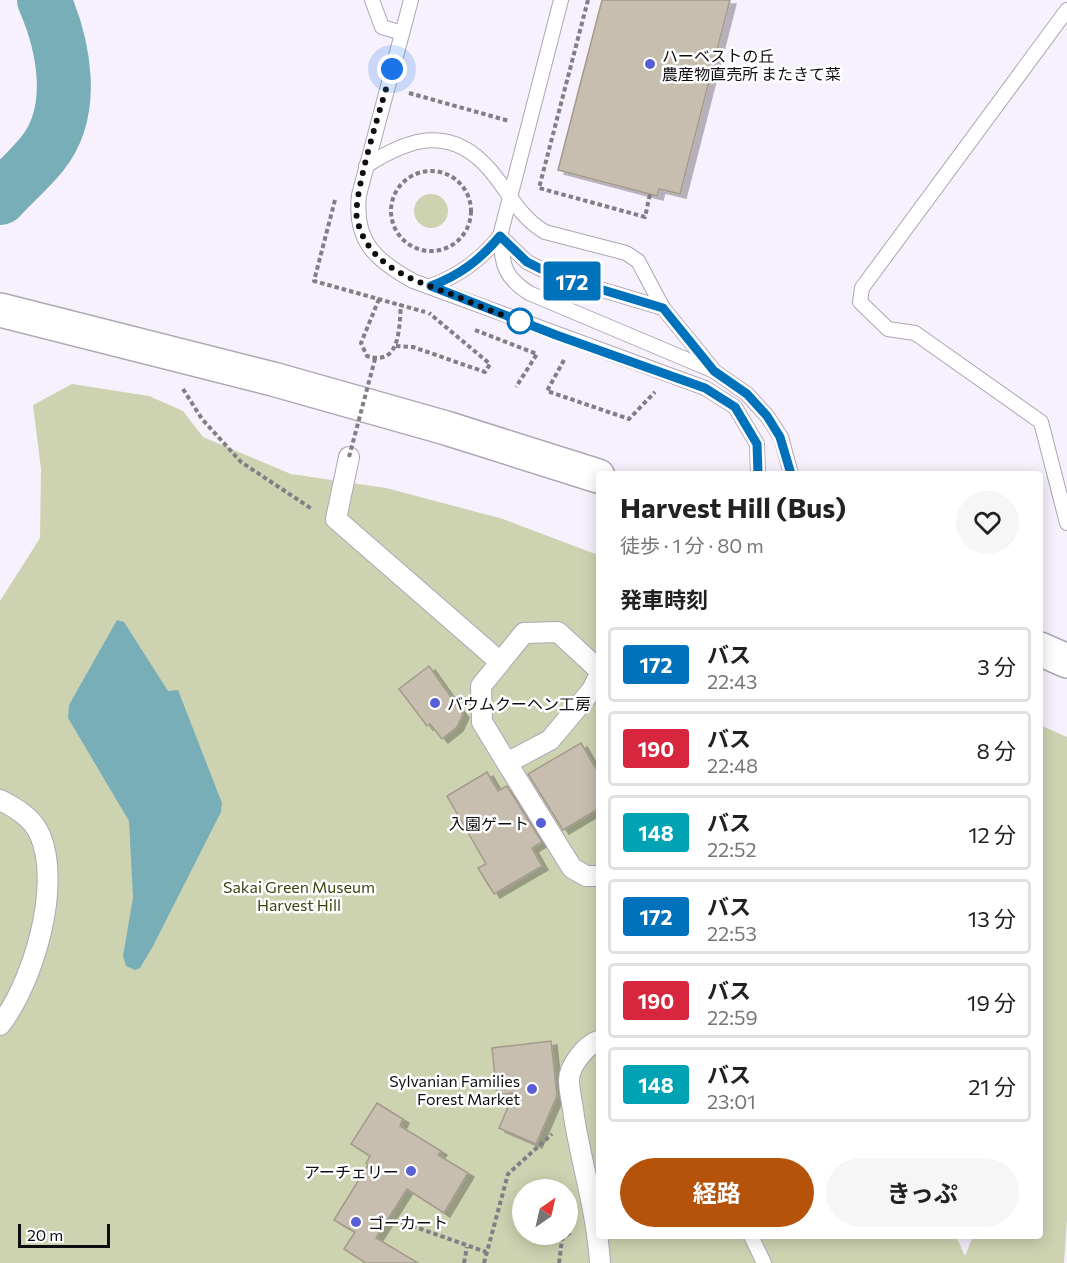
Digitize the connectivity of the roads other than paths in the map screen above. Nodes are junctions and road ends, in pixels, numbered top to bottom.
1 (372, 0) edge
2 (411, 0) edge
3 (561, 0) edge
4 (1067, 10) edge
5 (402, 33) junction
6 (366, 166) junction
7 (509, 196) junction
8 (500, 236) junction
9 (431, 286) junction
10 (663, 308) junction
11 (0, 310) edge
12 (714, 371) junction
13 (350, 457) road end
14 (758, 471) edge
15 (790, 471) edge
16 (596, 475) edge
17 (1067, 523) edge
18 (1043, 650) edge
19 (500, 661) junction
20 (1067, 661) edge
21 (596, 667) edge
22 (596, 682) edge
23 (507, 764) junction
24 (0, 800) edge
25 (596, 876) edge
26 (0, 1025) edge
27 (596, 1042) edge
28 (594, 1195) edge
29 (596, 1212) edge
30 (599, 1239) edge
31 (752, 1239) edge
32 (600, 1263) edge
33 (764, 1263) edge

1 - 5 lane
2 - 5 lane
3 - 7 lane
4 - 17 lane
5 - 6 lane
6 - 7 lane
6 - 9 lane
7 - 8 lane
7 - 10 lane
8 - 9 lane
8 - 10 lane
8 - 12 lane
9 - 14 lane
10 - 12 lane
11 - 16 street
12 - 15 lane
13 - 19 street
18 - 20 street
19 - 21 street
19 - 23 street
22 - 23 street
23 - 25 street
24 - 26 street
27 - 28 street
28 - 29 street
30 - 32 street
31 - 33 lane

